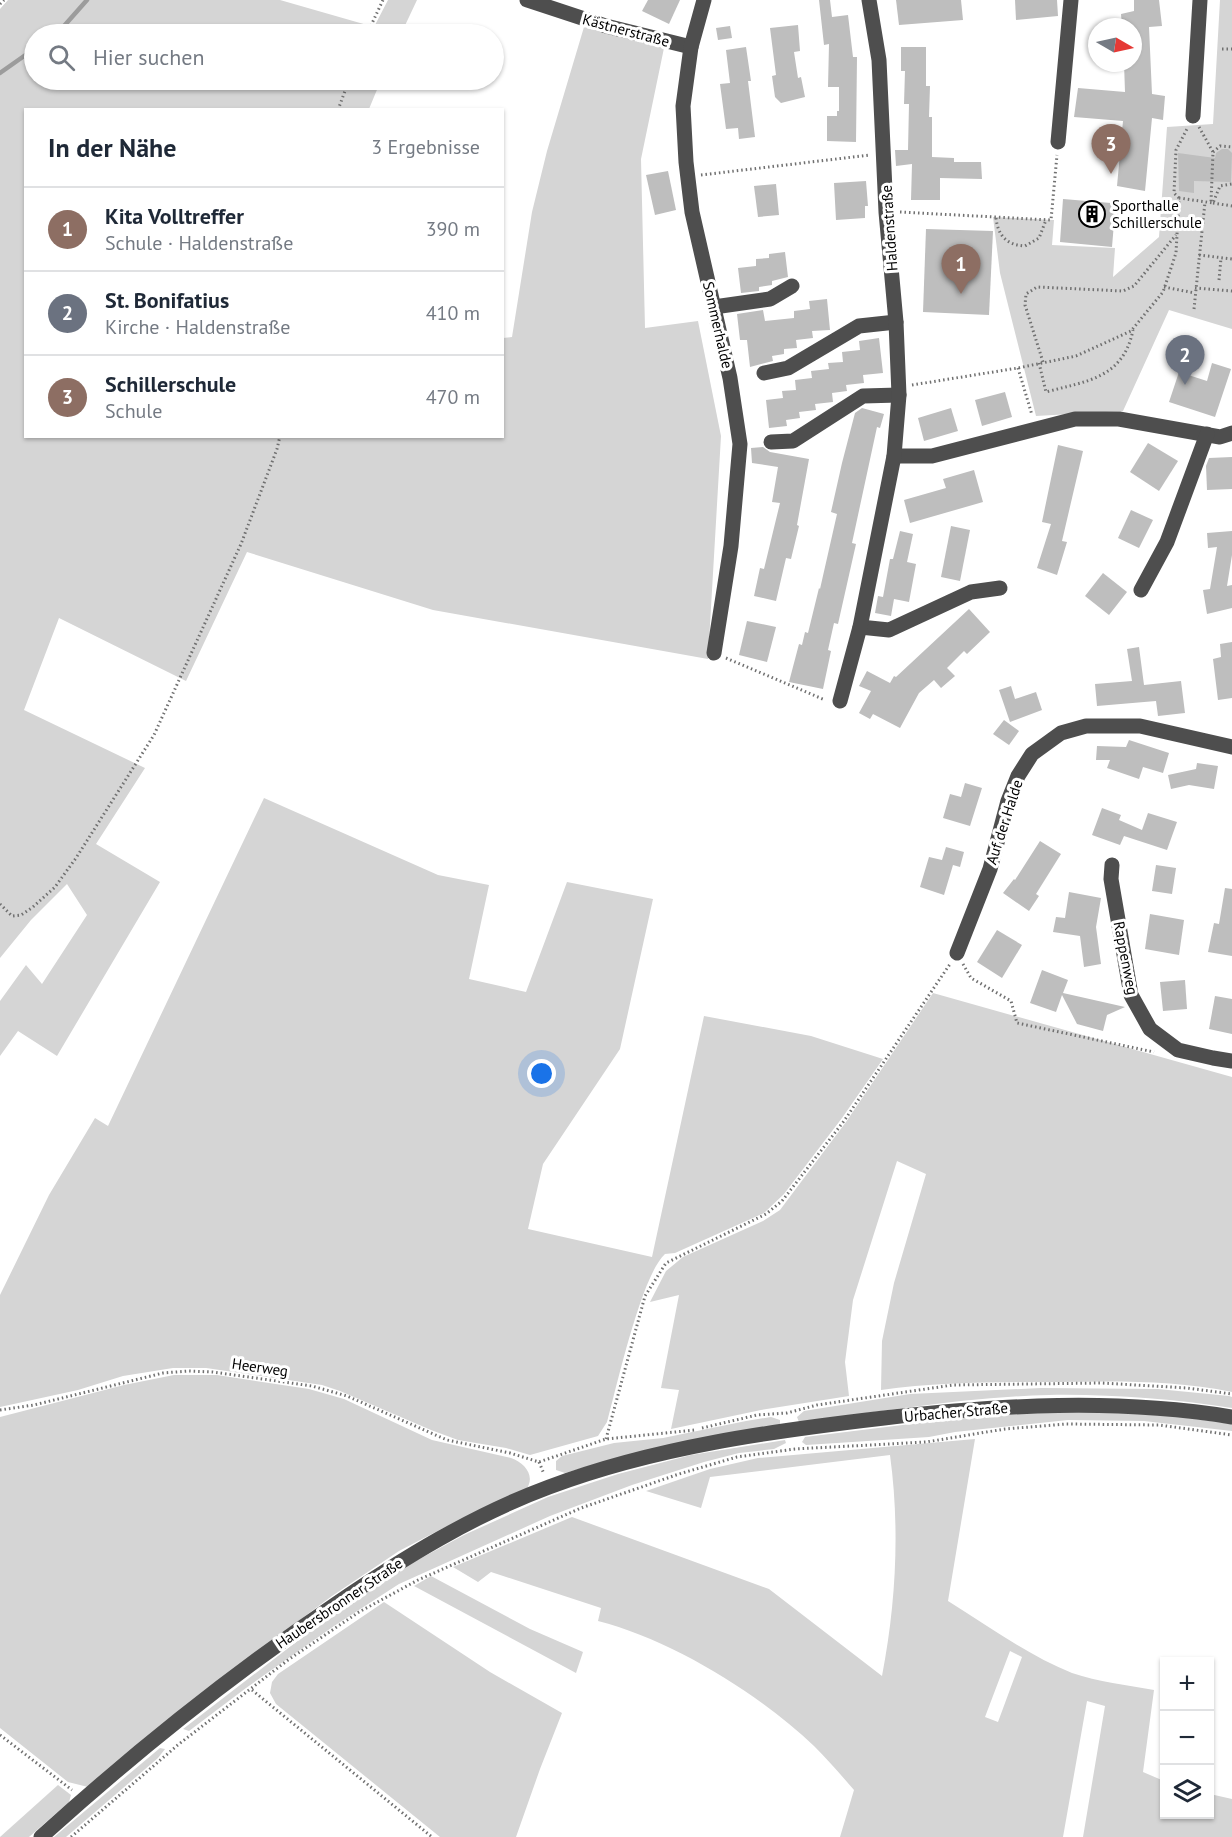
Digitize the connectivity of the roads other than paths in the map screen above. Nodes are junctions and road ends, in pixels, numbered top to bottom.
1 (704, 0) edge
2 (869, 0) edge
3 (1071, 0) edge
4 (1200, 0) edge
5 (531, 1) edge
6 (691, 47) junction
7 (1193, 116) road end
8 (1058, 142) road end
9 (792, 286) dead end
10 (714, 307) junction
11 (896, 322) junction
12 (764, 373) dead end
13 (899, 391) junction
14 (1232, 433) edge
15 (1207, 434) junction
16 (771, 442) dead end
17 (894, 456) junction
18 (1000, 588) dead end
19 (1141, 590) dead end
20 (860, 627) junction
21 (714, 653) road end
22 (840, 700) dead end
23 (1232, 747) edge
24 (1112, 865) dead end
25 (957, 954) road end
26 (1232, 1061) edge
27 (1232, 1417) edge
28 (682, 1449) joint
29 (41, 1837) edge

1 - 6 street, Sommerhalde
2 - 11 street, Haldenstraße
3 - 8 street
4 - 7 street
5 - 6 street, Kästnerstraße
6 - 10 street, Sommerhalde
9 - 10 street
10 - 21 street, Sommerhalde
11 - 12 street
11 - 13 street, Haldenstraße
13 - 16 street
13 - 17 street, Haldenstraße
14 - 15 street
15 - 17 street
15 - 19 street
17 - 20 street, Haldenstraße
18 - 20 street
20 - 22 street, Haldenstraße
23 - 25 street, Auf der Halde
24 - 26 street, Rappenweg
27 - 28 street, Urbacher Straße
28 - 29 street, Haubersbronner Straße

